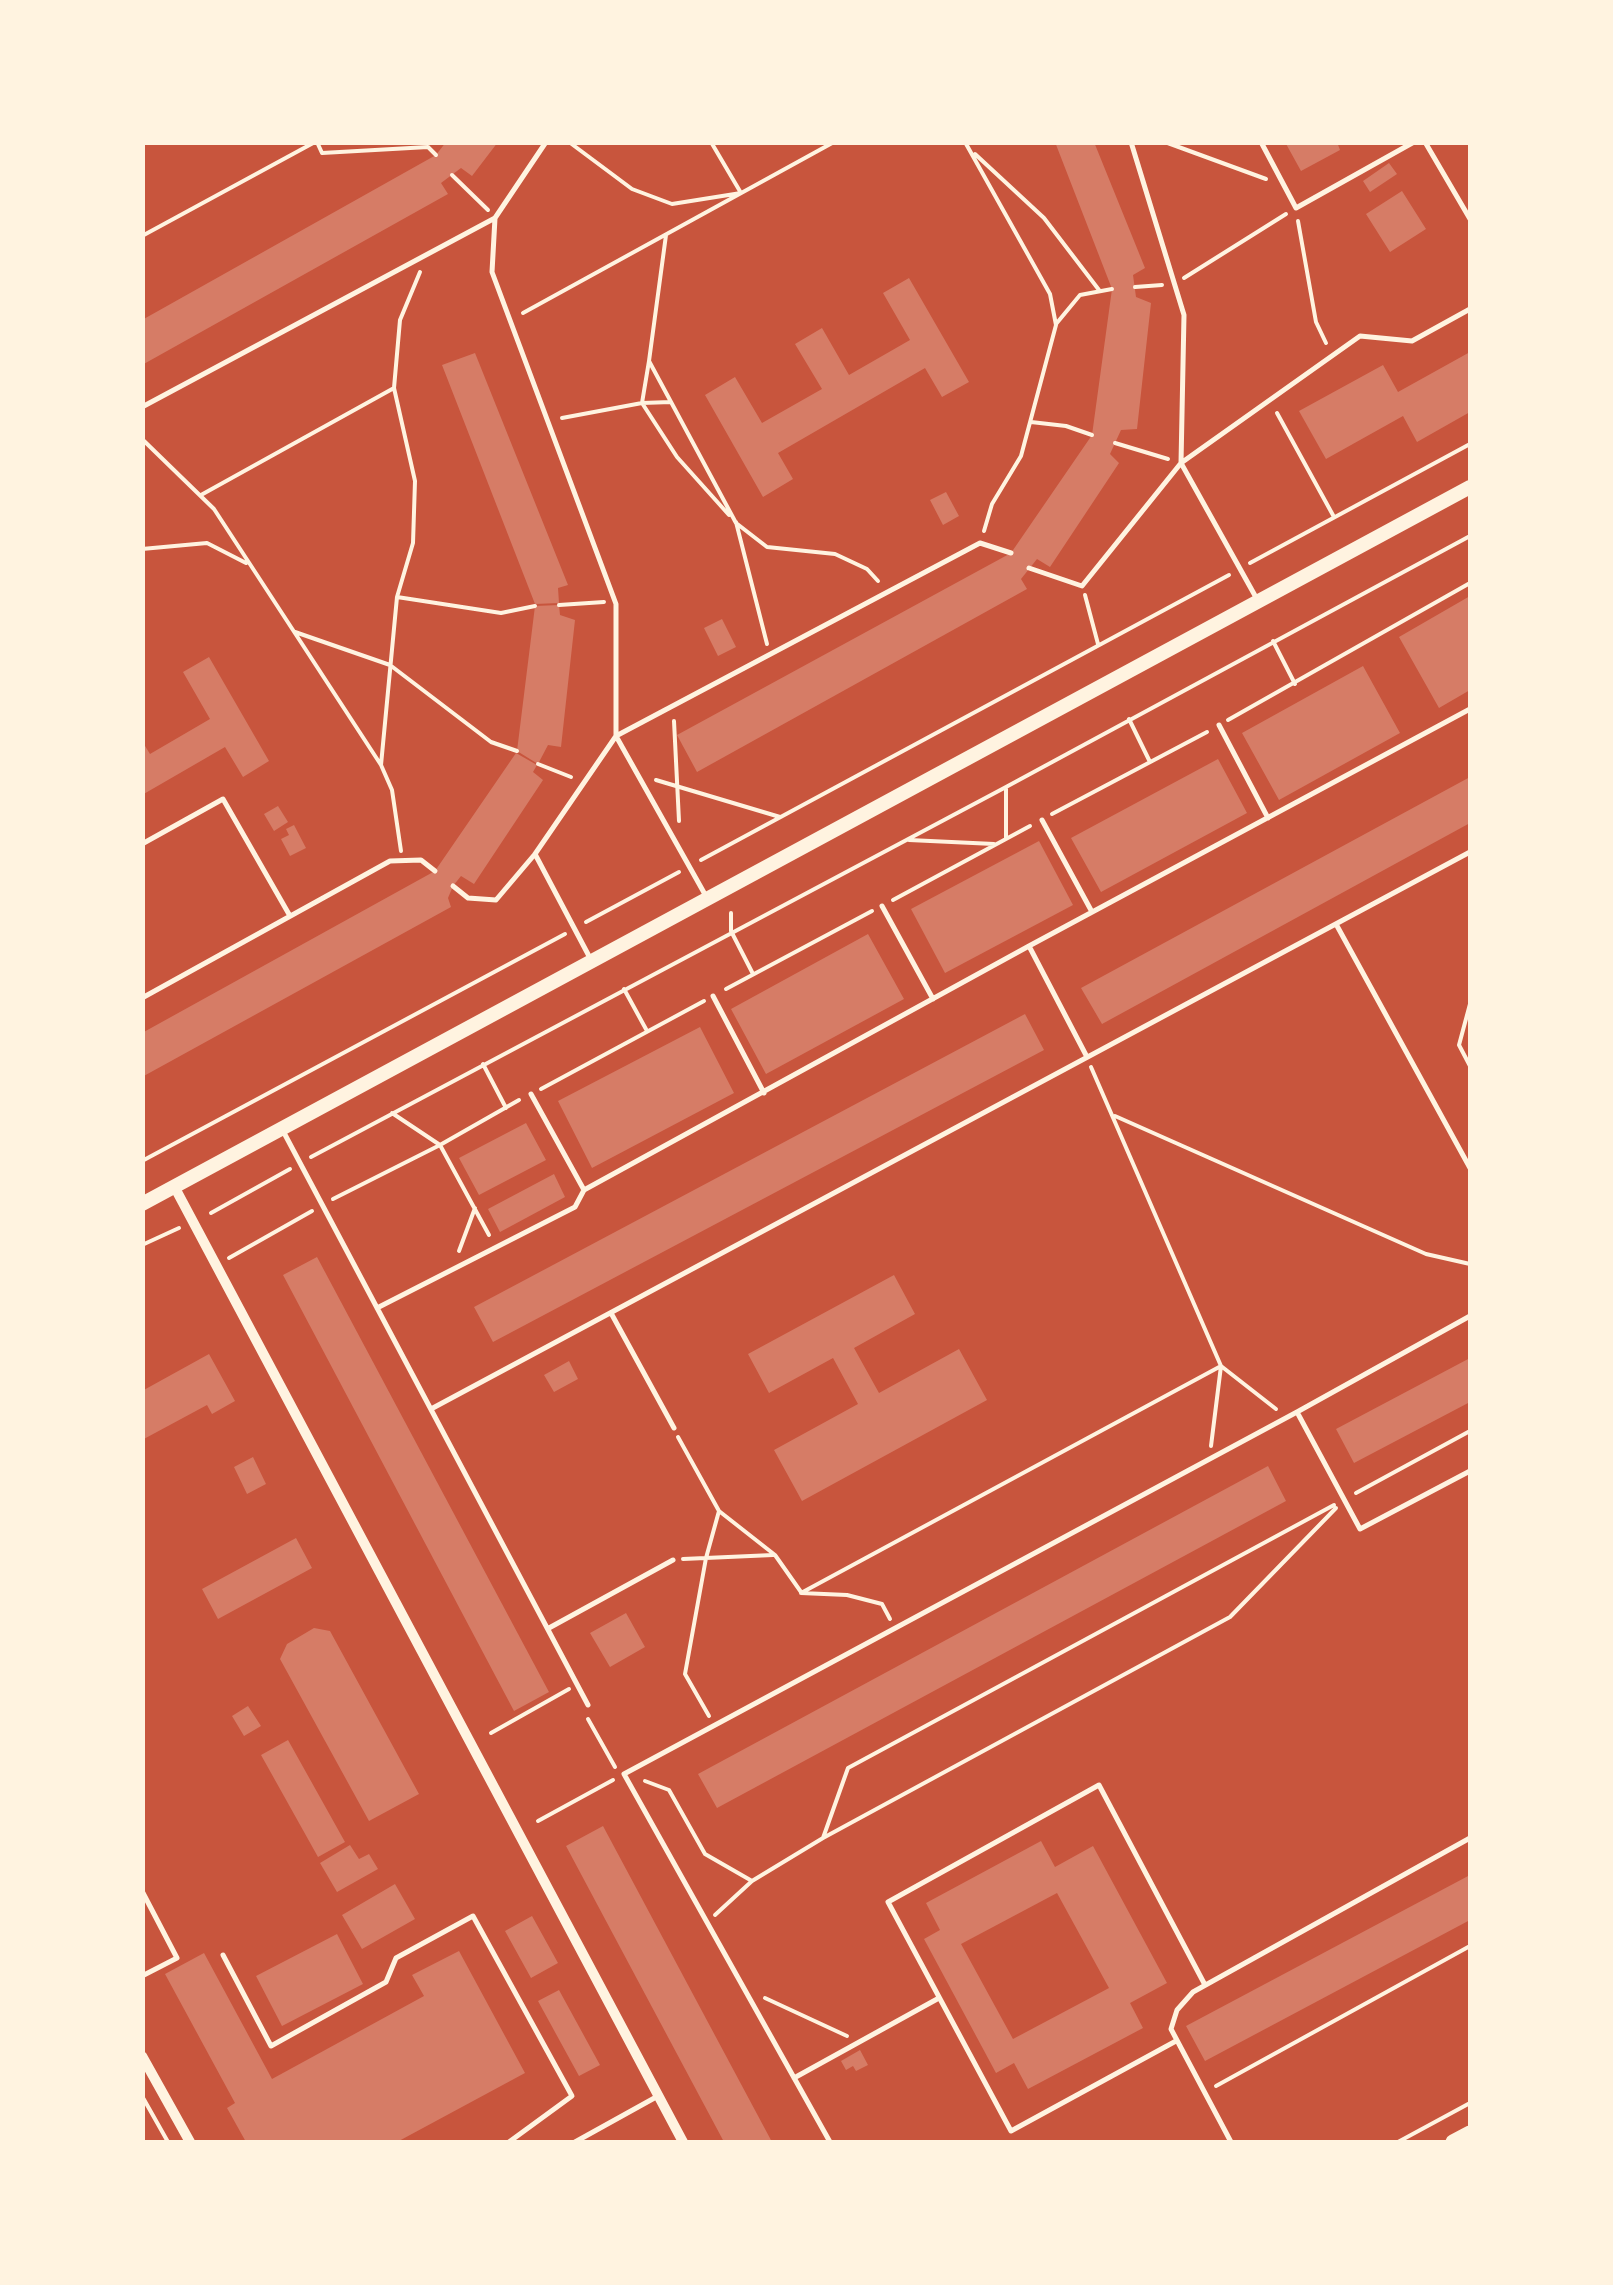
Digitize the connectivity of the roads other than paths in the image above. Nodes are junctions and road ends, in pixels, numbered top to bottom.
1 (546, 142) edge
2 (1131, 142) edge
3 (1261, 142) edge
4 (1414, 142) edge
5 (1425, 142) edge
6 (1468, 208) edge
7 (495, 218) junction
8 (1470, 219) edge
9 (1470, 309) edge
10 (142, 407) edge
11 (1181, 462) junction
12 (1470, 488) edge
13 (1011, 553) dead end
14 (1029, 568) dead end
15 (1258, 601) junction
16 (1470, 709) edge
17 (1219, 725) road end
18 (616, 736) junction
19 (1268, 818) junction
20 (1042, 820) road end
21 (142, 844) edge
22 (1470, 852) edge
23 (535, 854) junction
24 (435, 871) dead end
25 (453, 886) dead end
26 (706, 898) junction
27 (882, 906) road end
28 (1092, 912) junction
29 (290, 917) junction
30 (1336, 924) junction
31 (1029, 946) junction
32 (591, 960) junction
33 (712, 996) road end
34 (142, 998) edge
35 (933, 999) junction
36 (1087, 1057) junction
37 (764, 1093) junction
38 (531, 1094) road end
39 (282, 1128) junction
40 (1470, 1168) edge
41 (174, 1186) junction
42 (584, 1190) junction
43 (142, 1204) edge
44 (377, 1308) junction
45 (611, 1312) junction
46 (1470, 1316) edge
47 (431, 1409) junction
48 (1297, 1412) junction
49 (674, 1428) road end
50 (1470, 1471) edge
51 (673, 1560) road end
52 (547, 1628) junction
53 (588, 1705) dead end
54 (1470, 1838) edge
55 (142, 1892) edge
56 (222, 1954) dead end
57 (142, 1976) edge
58 (1205, 1985) junction
59 (939, 1998) junction
60 (1176, 2041) junction
61 (143, 2057) edge
62 (794, 2078) junction
63 (658, 2096) junction
64 (1470, 2133) edge
65 (190, 2142) edge
66 (510, 2142) edge
67 (574, 2142) edge
68 (682, 2142) edge
69 (830, 2142) edge
70 (1231, 2142) edge
71 (1454, 2142) edge

1 - 7 lane
2 - 11 lane
3 - 4 lane
5 - 6 lane
6 - 8 lane
7 - 10 lane
7 - 18 lane
9 - 11 lane
11 - 14 lane
11 - 15 lane
12 - 15 street
13 - 18 lane
15 - 26 street
16 - 19 lane
17 - 19 lane
18 - 23 lane
18 - 26 lane
19 - 28 lane
20 - 28 lane
21 - 29 lane
22 - 30 lane
23 - 25 lane
23 - 32 lane
24 - 29 lane
26 - 32 street
27 - 35 lane
28 - 31 lane
29 - 34 lane
30 - 36 lane
30 - 40 lane
31 - 35 lane
31 - 36 lane
32 - 39 street
33 - 37 lane
35 - 37 lane
36 - 45 lane
37 - 42 lane
38 - 42 lane
39 - 41 street
39 - 44 lane
41 - 43 street
41 - 63 street
42 - 44 lane
44 - 47 lane
45 - 47 lane
45 - 49 lane
46 - 48 lane
47 - 52 lane
48 - 50 lane
48 - 62 lane
51 - 52 lane
52 - 53 lane
54 - 58 lane
55 - 57 lane
56 - 66 lane
58 - 59 lane
58 - 60 lane
59 - 60 lane
59 - 62 lane
60 - 70 lane
61 - 65 street
62 - 69 lane
63 - 67 lane
63 - 68 street
64 - 71 main road

